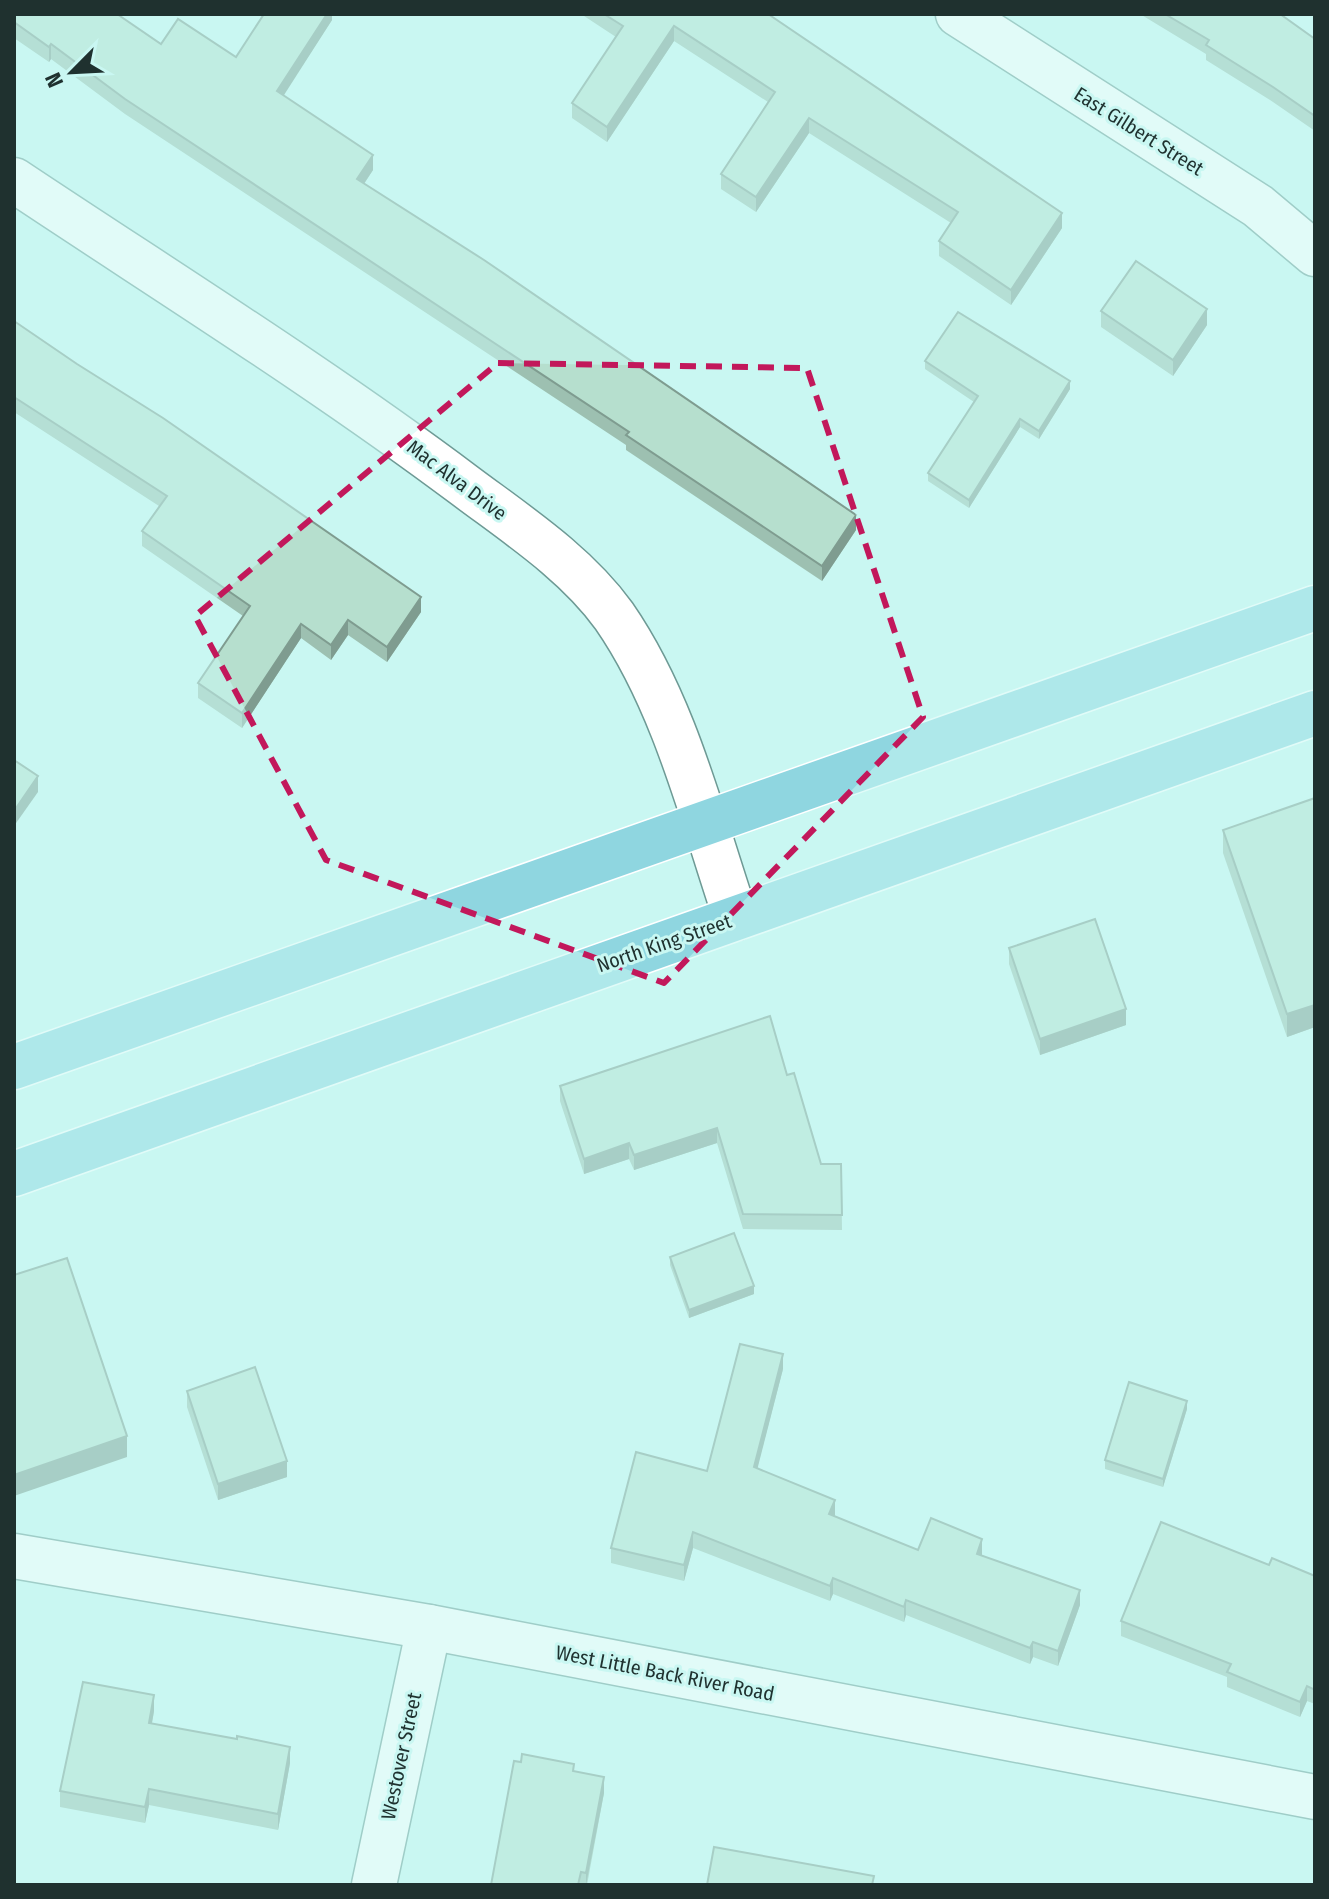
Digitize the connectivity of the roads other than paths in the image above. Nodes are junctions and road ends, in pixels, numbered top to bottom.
1 (958, 14) edge
2 (14, 180) edge
3 (1315, 254) edge
4 (1315, 608) edge
5 (1315, 713) edge
6 (704, 823) junction
7 (736, 918) junction
8 (14, 1067) edge
9 (14, 1174) edge
10 (14, 1556) edge
11 (429, 1627) junction
12 (1315, 1797) edge
13 (374, 1885) edge

1 - 3 street, East Gilbert Street
2 - 6 street, Mac Alva Drive
4 - 6 main road
5 - 7 main road, North King Street
6 - 7 street, Mac Alva Drive
6 - 8 main road
7 - 9 main road, North King Street
10 - 11 street, West Little Back River Road
11 - 12 street, West Little Back River Road
11 - 13 street, Westover Street

